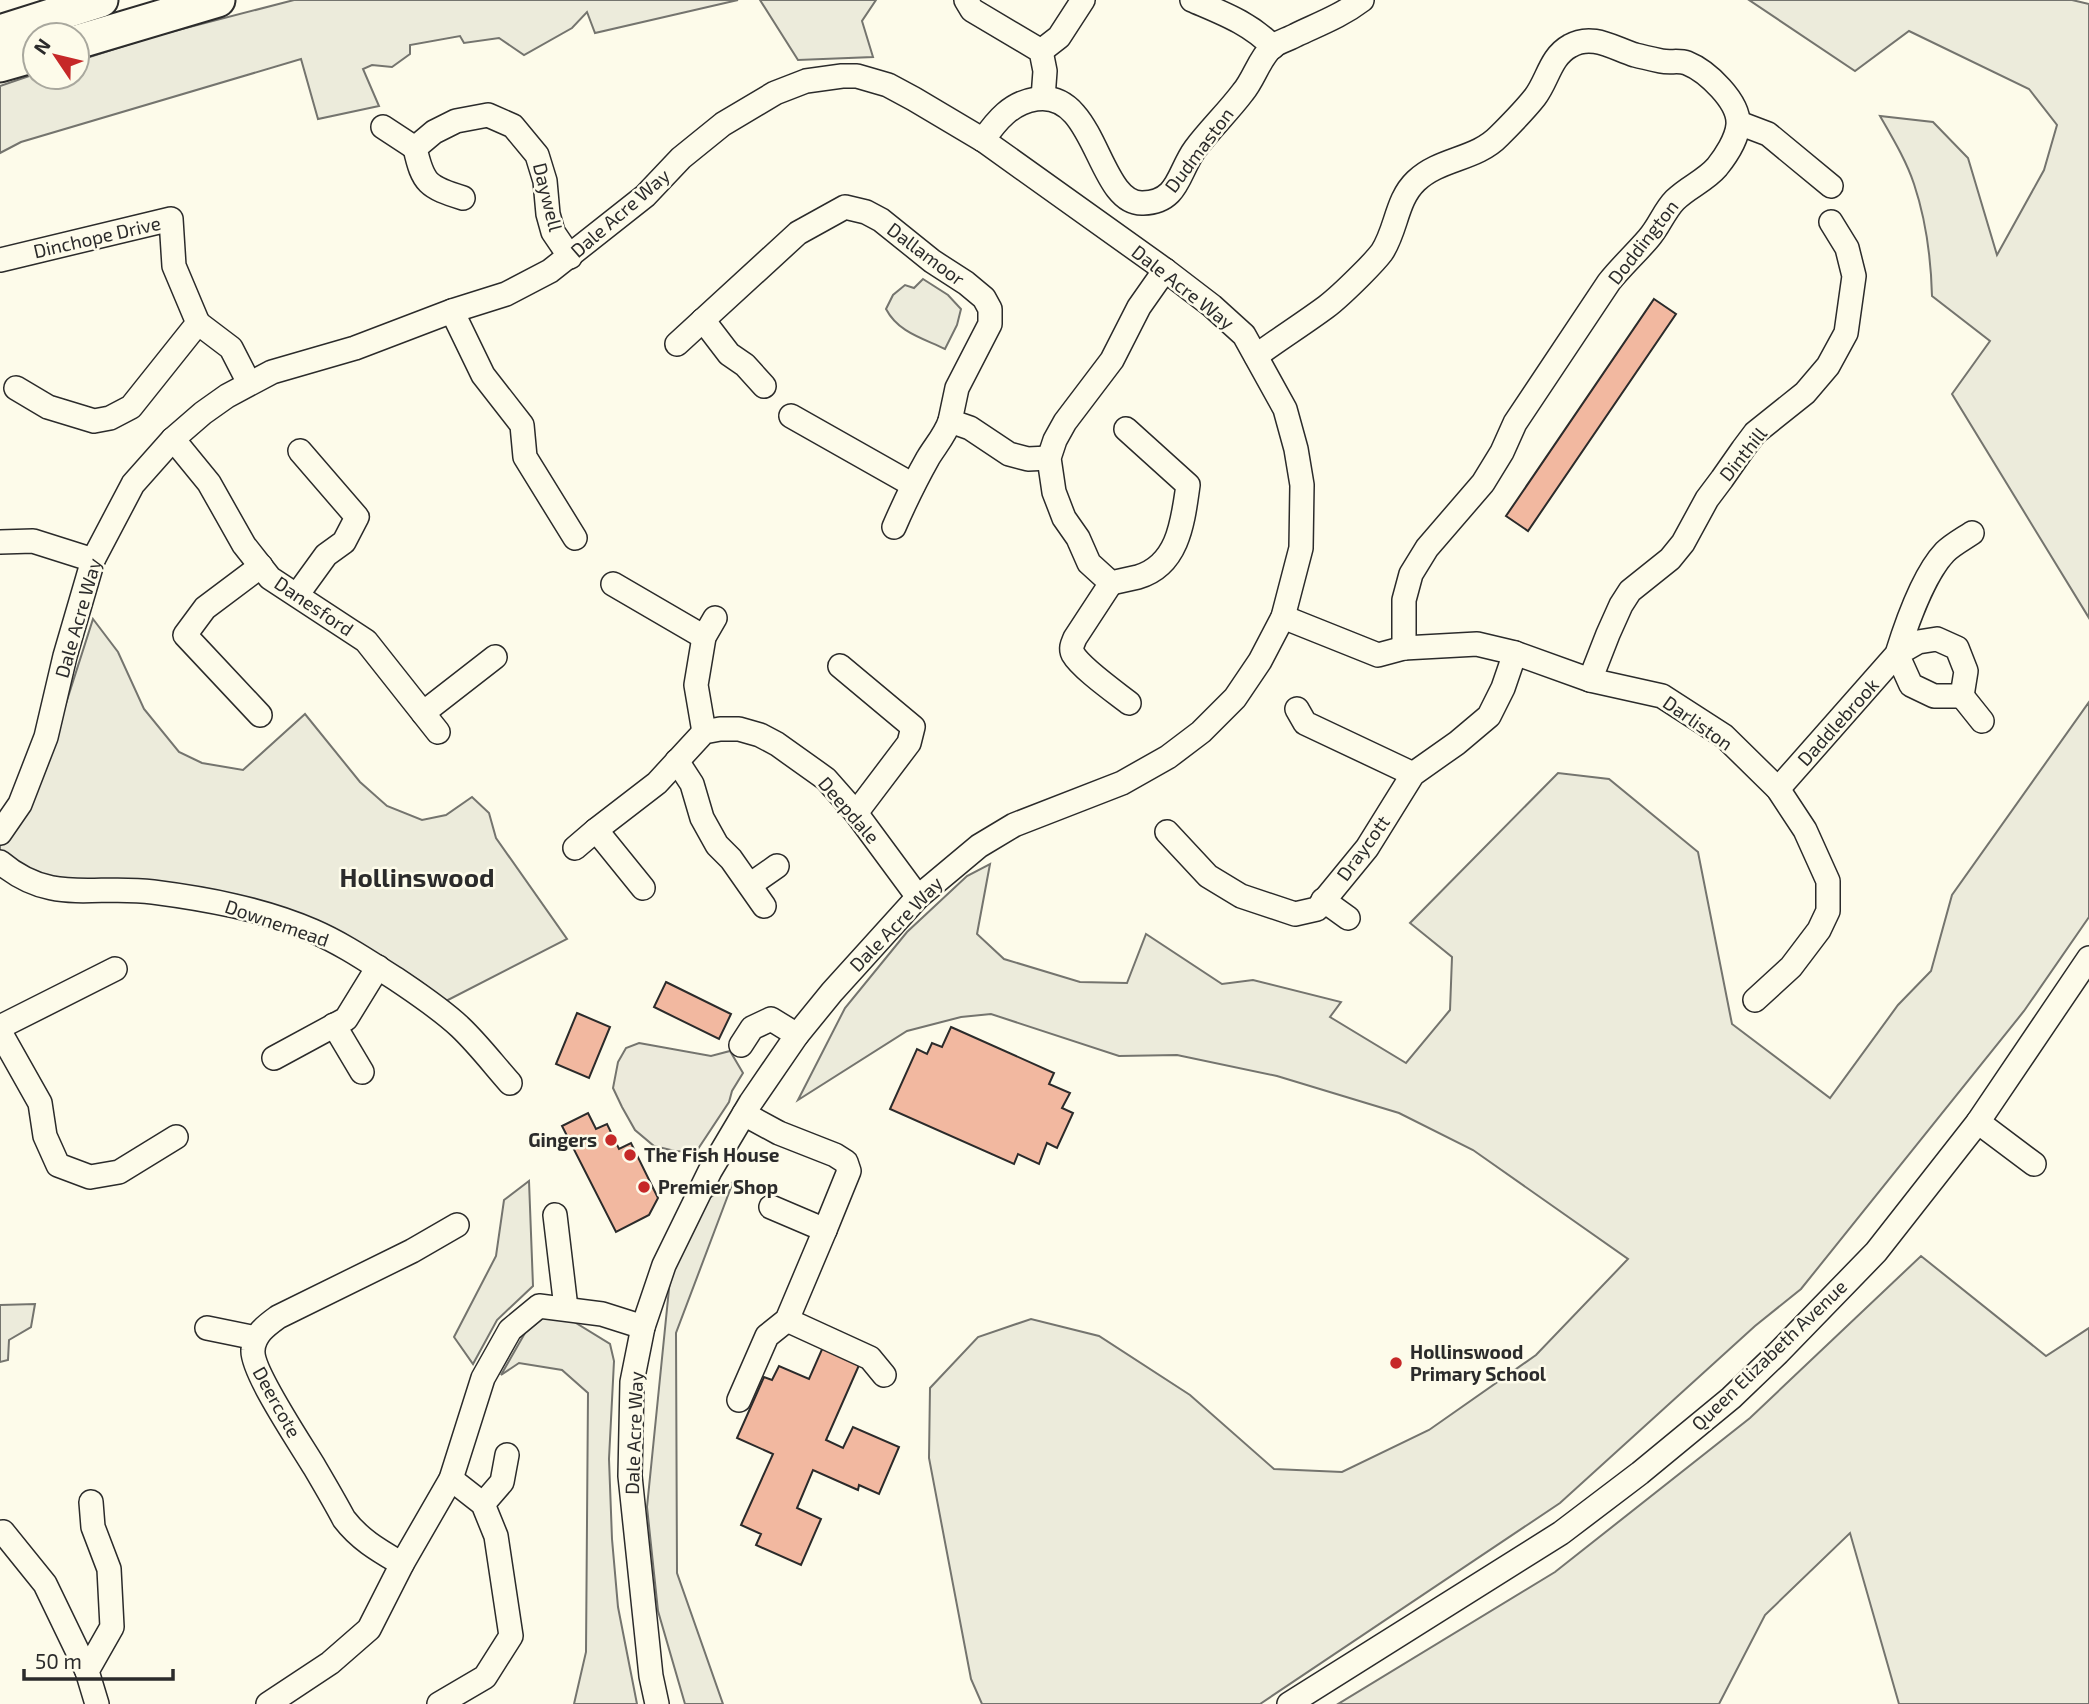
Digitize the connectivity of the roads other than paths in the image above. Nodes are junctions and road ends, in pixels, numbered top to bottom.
1 (101, 0) edge
2 (218, 0) edge
3 (966, 0) edge
4 (1083, 0) edge
5 (1192, 0) edge
6 (1362, 0) edge
7 (0, 32) edge
8 (91, 38) edge
9 (1050, 44) junction
10 (1273, 47) junction
11 (21, 59) edge
12 (0, 65) edge
13 (1043, 98) junction
14 (1739, 123) junction
15 (383, 127) dead end
16 (983, 140) junction
17 (415, 148) junction
18 (1831, 186) dead end
19 (463, 198) dead end
20 (1831, 222) dead end
21 (570, 257) junction
22 (0, 260) edge
23 (1165, 270) junction
24 (452, 311) junction
25 (704, 320) junction
26 (198, 323) junction
27 (677, 344) dead end
28 (1256, 356) junction
29 (248, 383) junction
30 (764, 386) dead end
31 (16, 388) dead end
32 (790, 416) dead end
33 (950, 421) junction
34 (1126, 429) dead end
35 (173, 439) junction
36 (300, 451) dead end
37 (1049, 458) junction
38 (913, 485) junction
39 (894, 527) dead end
40 (1972, 533) dead end
41 (575, 538) dead end
42 (0, 542) edge
43 (93, 560) junction
44 (261, 566) junction
45 (1111, 583) junction
46 (612, 584) dead end
47 (297, 595) junction
48 (1283, 617) junction
49 (1404, 648) junction
50 (1515, 653) junction
51 (1897, 654) junction
52 (495, 657) dead end
53 (840, 666) dead end
54 (1590, 680) junction
55 (1962, 696) junction
56 (1129, 703) dead end
57 (1297, 709) dead end
58 (423, 713) junction
59 (260, 715) dead end
60 (1982, 721) dead end
61 (438, 732) dead end
62 (704, 732) junction
63 (677, 761) junction
64 (1413, 774) junction
65 (1778, 789) junction
66 (856, 813) junction
67 (596, 830) junction
68 (1167, 832) dead end
69 (0, 834) edge
70 (575, 848) dead end
71 (0, 862) edge
72 (777, 866) dead end
73 (750, 886) junction
74 (643, 888) dead end
75 (918, 897) junction
76 (1324, 900) junction
77 (764, 905) dead end
78 (1348, 918) dead end
79 (2089, 958) edge
80 (378, 967) junction
81 (115, 969) dead end
82 (1755, 1000) dead end
83 (334, 1025) junction
84 (0, 1029) edge
85 (797, 1035) junction
86 (741, 1045) dead end
87 (274, 1058) dead end
88 (362, 1072) dead end
89 (510, 1083) dead end
90 (744, 1114) junction
91 (1978, 1122) junction
92 (176, 1137) dead end
93 (2034, 1164) dead end
94 (771, 1207) dead end
95 (555, 1215) dead end
96 (457, 1225) dead end
97 (825, 1230) junction
98 (566, 1308) junction
99 (787, 1320) junction
100 (643, 1327) junction
101 (207, 1328) dead end
102 (256, 1338) junction
103 (884, 1375) dead end
104 (739, 1401) dead end
105 (507, 1455) dead end
106 (451, 1479) junction
107 (91, 1502) dead end
108 (482, 1504) junction
109 (2, 1532) dead end
110 (402, 1564) junction
111 (87, 1671) junction
112 (97, 1704) edge
113 (268, 1704) edge
114 (439, 1704) edge
115 (657, 1704) edge
116 (1289, 1704) edge

1 - 7 highway
2 - 8 highway
3 - 9 street
4 - 9 street
5 - 10 street
6 - 10 street
9 - 13 street
10 - 13 street, Dudmaston
11 - 12 highway
13 - 16 street
14 - 18 street
14 - 28 street
14 - 49 street, Doddington
15 - 17 street
16 - 21 street, Dale Acre Way
16 - 23 street, Dale Acre Way
17 - 19 street
17 - 21 street, Daywell
20 - 54 street, Dinthill
21 - 24 street, Dale Acre Way
22 - 26 street, Dinchope Drive
23 - 28 street, Dale Acre Way
23 - 37 street
24 - 29 street, Dale Acre Way
24 - 41 street
25 - 27 street, Dallamoor
25 - 30 street
25 - 33 street, Dallamoor
26 - 29 street
26 - 31 street
28 - 48 street, Dale Acre Way
29 - 35 street, Dale Acre Way
32 - 38 street
33 - 37 street
33 - 38 street
34 - 45 street
35 - 43 street, Dale Acre Way
35 - 44 street, Danesford
36 - 47 street
37 - 45 street
38 - 39 street
40 - 51 street, Daddlebrook
42 - 43 street
43 - 69 street, Dale Acre Way
44 - 47 street, Danesford
44 - 59 street
45 - 56 street
46 - 62 street
47 - 58 street, Danesford
48 - 49 street, Darliston
48 - 75 street, Dale Acre Way
49 - 50 street, Darliston
50 - 54 street, Darliston
50 - 64 street, Draycott
51 - 55 street, Daddlebrook
51 - 55 street, Daddlebrook
51 - 65 street, Daddlebrook
52 - 58 street
53 - 66 street
54 - 65 street, Darliston
55 - 60 street
57 - 64 street
58 - 61 street, Danesford
62 - 63 street
62 - 66 street, Deepdale
63 - 67 street
63 - 73 street
64 - 76 street, Draycott
65 - 82 street, Darliston
66 - 75 street, Deepdale
67 - 70 street
67 - 74 street
68 - 76 street, Draycott
71 - 80 street, Downemead
72 - 73 street
73 - 77 street
75 - 85 street, Dale Acre Way
76 - 78 street
79 - 91 street, Queen Elizabeth Avenue
80 - 83 street
80 - 89 street, Downemead
81 - 84 street
83 - 87 street
83 - 88 street
84 - 92 street
85 - 86 street
85 - 90 street, Dale Acre Way
90 - 97 street
90 - 100 street, Dale Acre Way
91 - 93 street
91 - 116 street, Queen Elizabeth Avenue
94 - 97 street
95 - 98 street
96 - 102 street, Deercote
97 - 99 street
98 - 100 street
98 - 106 street
99 - 103 street
99 - 104 street
100 - 115 street, Dale Acre Way
101 - 102 street
102 - 110 street, Deercote
105 - 108 street
106 - 108 street
106 - 110 street
107 - 111 street
108 - 114 street
109 - 111 street
110 - 113 street
111 - 112 street

